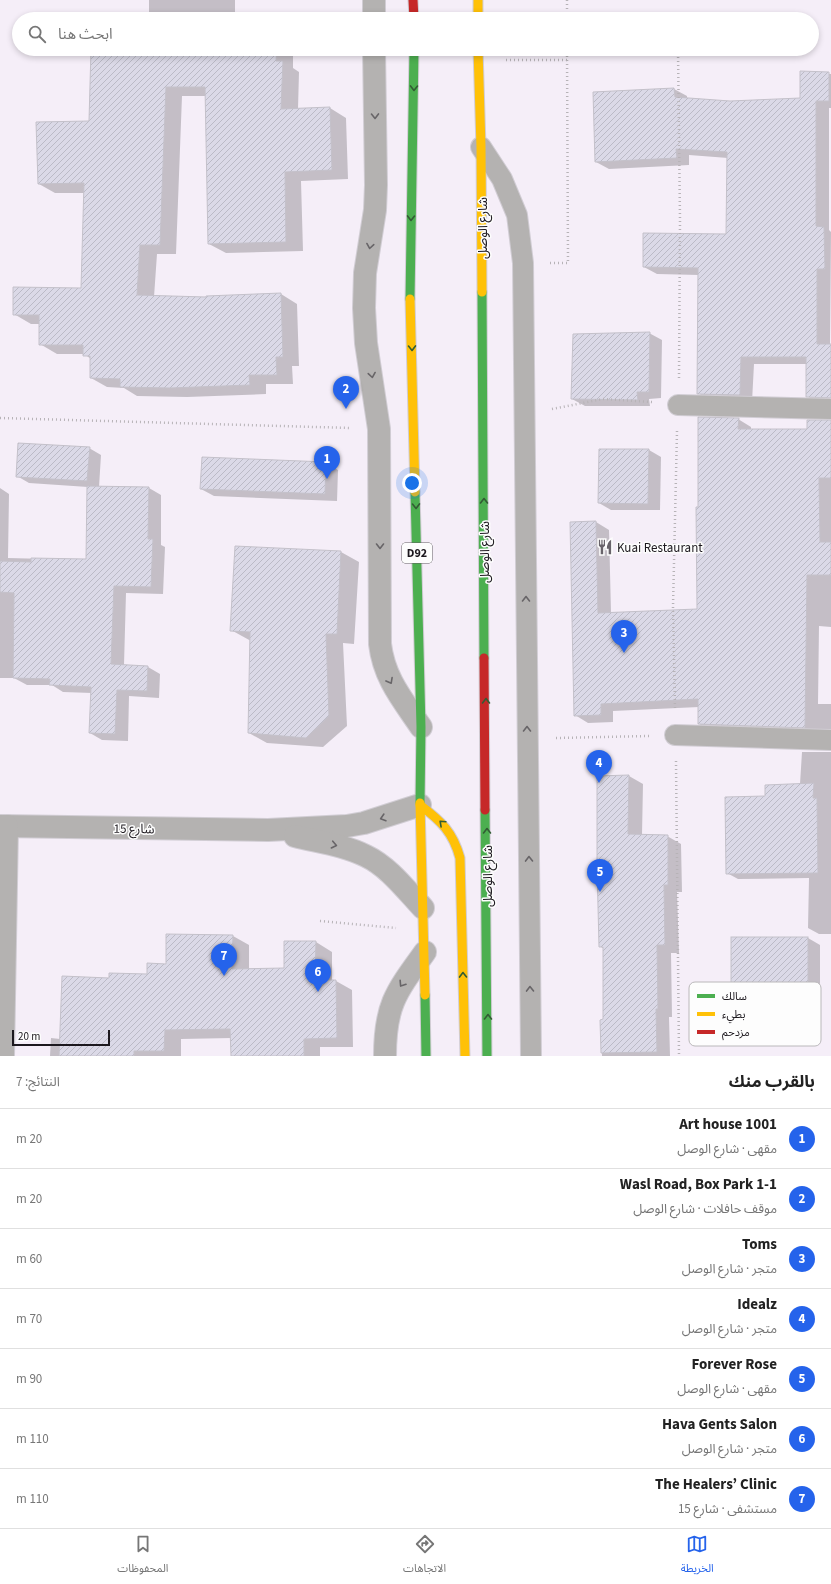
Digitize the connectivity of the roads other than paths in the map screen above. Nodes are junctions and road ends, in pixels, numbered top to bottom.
1 (374, 0) edge
2 (414, 0) edge
3 (478, 0) edge
4 (374, 12) edge
5 (414, 12) edge
6 (478, 12) edge
7 (374, 56) edge
8 (414, 56) edge
9 (478, 56) edge
10 (481, 147) junction
11 (678, 406) road end
12 (831, 409) edge
13 (421, 727) junction
14 (675, 735) road end
15 (831, 740) edge
16 (420, 805) junction
17 (4, 826) edge
18 (268, 830) junction
19 (423, 908) junction
20 (425, 952) junction
21 (3, 1056) edge
22 (385, 1056) edge
23 (426, 1056) edge
24 (465, 1056) edge
25 (488, 1056) edge
26 (531, 1056) edge

1 - 4 street
2 - 5 main road
3 - 6 main road
7 -> 13 street
8 -> 13 main road, D92
9 - 10 main road, شارع الوصل
25 -> 10 main road, شارع الوصل
26 -> 10 lane
11 - 12 lane
13 - 16 main road, D92
14 - 15 lane
16 -> 18 street, شارع 15
16 - 19 main road, D92
24 -> 16 main road
17 - 18 street, شارع 15
17 - 21 street
18 -> 19 street, شارع 15
19 - 20 main road, D92
20 -> 22 street
20 - 23 main road, D92

